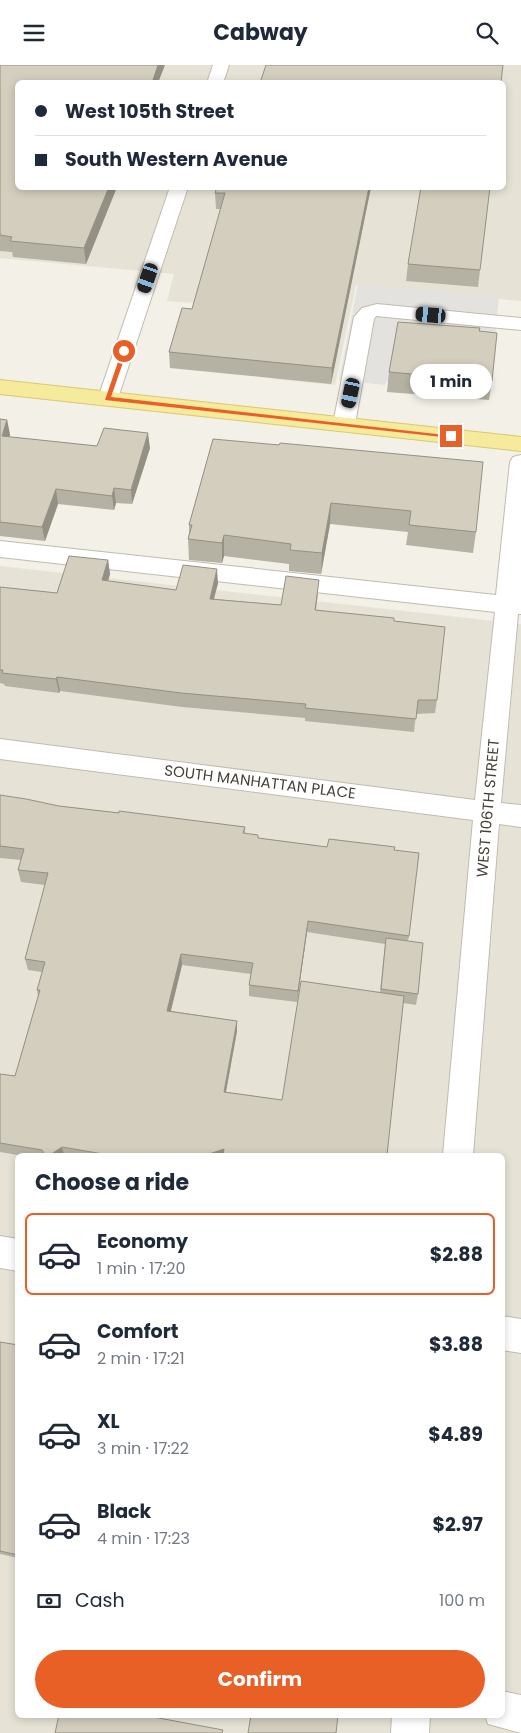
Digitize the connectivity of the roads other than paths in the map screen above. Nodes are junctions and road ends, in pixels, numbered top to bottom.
1 (221, 65) edge
2 (216, 80) edge
3 (178, 190) edge
4 (521, 323) edge
5 (0, 387) edge
6 (108, 398) junction
7 (344, 424) junction
8 (521, 443) edge
9 (521, 462) edge
10 (0, 549) edge
11 (516, 573) edge
12 (515, 605) edge
13 (0, 749) edge
14 (488, 812) junction
15 (521, 815) edge
16 (458, 1153) edge
17 (0, 1252) edge
18 (15, 1254) edge
19 (505, 1333) edge
20 (521, 1336) edge
21 (505, 1711) edge
22 (521, 1714) edge
23 (411, 1718) edge
24 (410, 1733) edge

1 - 2 street
3 - 6 street
4 - 7 street
5 - 6 main road
6 - 7 main road
7 - 8 main road
9 - 11 street, WEST 106TH STREET
10 - 12 street
11 - 12 street, WEST 106TH STREET
12 - 14 street, WEST 106TH STREET
13 - 14 street, SOUTH MANHATTAN PLACE
14 - 15 street, SOUTH MANHATTAN PLACE
14 - 16 street, WEST 106TH STREET
17 - 18 street
19 - 20 street
21 - 22 street
23 - 24 street

